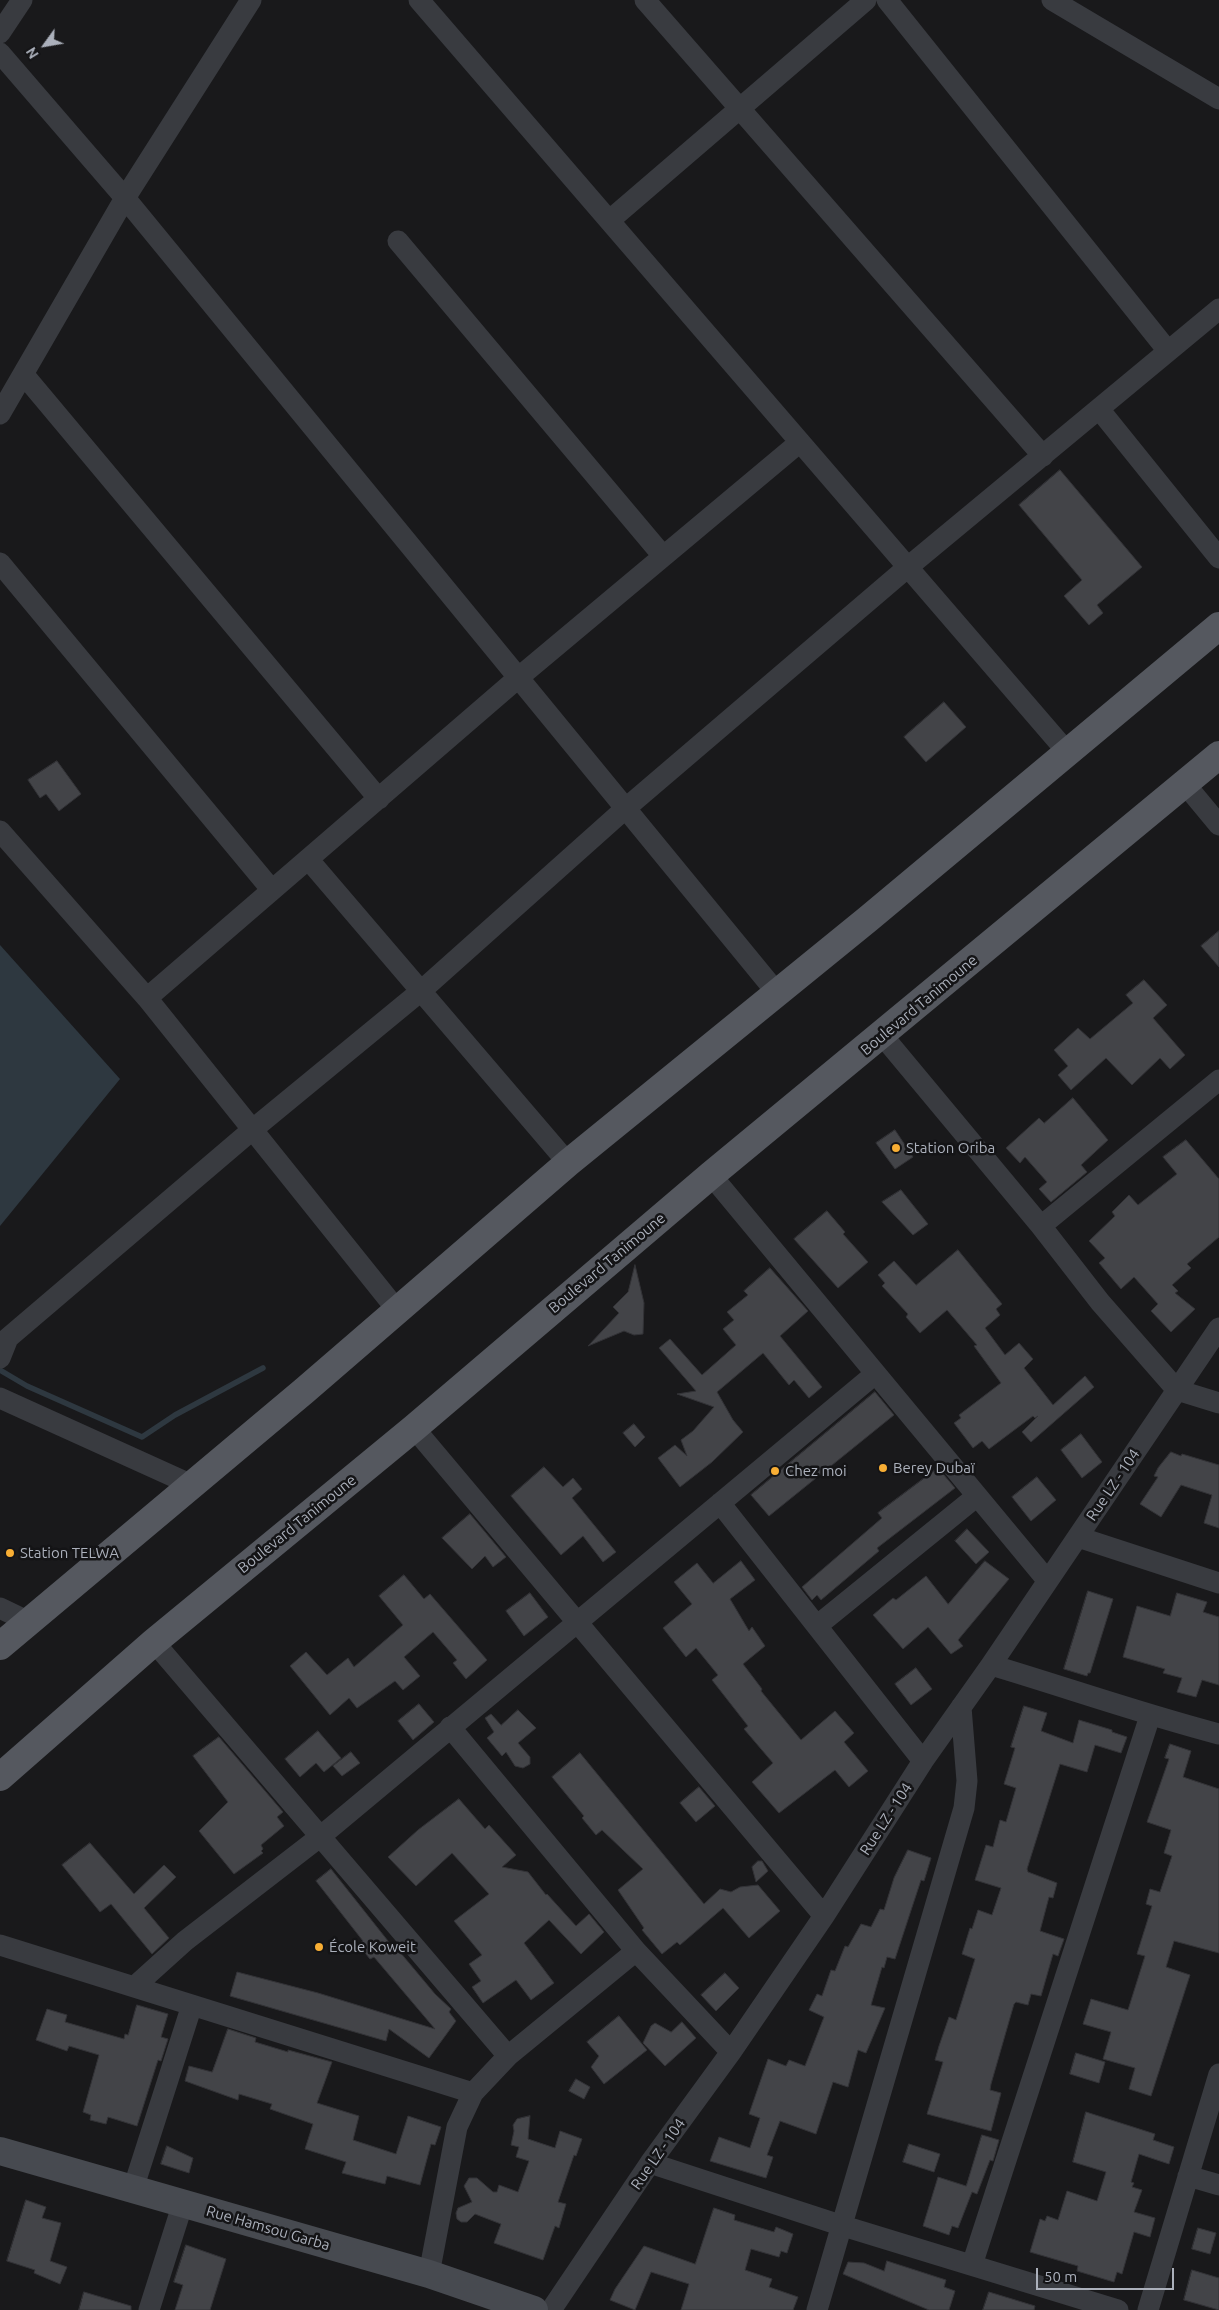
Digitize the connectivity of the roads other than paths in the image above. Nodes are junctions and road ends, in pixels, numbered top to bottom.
1 (22, 0) edge
2 (251, 0) edge
3 (421, 0) edge
4 (645, 0) edge
5 (866, 0) edge
6 (887, 0) edge
7 (1052, 0) edge
8 (0, 33) edge
9 (0, 53) edge
10 (1219, 99) edge
11 (740, 109) junction
12 (125, 198) junction
13 (610, 220) junction
14 (398, 242) dead end
15 (1219, 309) edge
16 (1168, 351) junction
17 (24, 375) junction
18 (1099, 409) junction
19 (0, 414) edge
20 (800, 442) junction
21 (1043, 456) junction
22 (663, 556) junction
23 (1219, 558) edge
24 (0, 563) edge
25 (908, 567) junction
26 (1219, 626) edge
27 (518, 678) junction
28 (1068, 752) junction
29 (1219, 755) edge
30 (1185, 784) junction
31 (379, 799) junction
32 (626, 808) junction
33 (1219, 825) edge
34 (0, 831) edge
35 (308, 859) junction
36 (271, 889) junction
37 (421, 991) junction
38 (777, 993) junction
39 (147, 998) junction
40 (882, 1036) junction
41 (1219, 1080) edge
42 (252, 1130) junction
43 (568, 1164) junction
44 (711, 1175) junction
45 (1040, 1226) junction
46 (397, 1310) junction
47 (1219, 1328) edge
48 (0, 1358) edge
49 (876, 1374) junction
50 (1177, 1390) junction
51 (0, 1398) edge
52 (1219, 1403) edge
53 (414, 1428) junction
54 (192, 1485) junction
55 (977, 1496) junction
56 (720, 1503) junction
57 (1078, 1537) junction
58 (1047, 1580) junction
59 (1219, 1583) edge
60 (0, 1608) edge
61 (577, 1620) junction
62 (29, 1622) junction
63 (818, 1625) junction
64 (154, 1642) junction
65 (0, 1646) edge
66 (992, 1666) junction
67 (961, 1707) junction
68 (1150, 1716) junction
69 (450, 1727) junction
70 (1219, 1734) edge
71 (923, 1762) junction
72 (0, 1778) edge
73 (321, 1836) junction
74 (824, 1916) junction
75 (0, 1945) edge
76 (636, 1951) junction
77 (134, 1987) junction
78 (192, 2006) junction
79 (731, 2052) junction
80 (508, 2056) junction
81 (1219, 2074) edge
82 (473, 2093) junction
83 (0, 2151) edge
84 (650, 2163) junction
85 (1188, 2176) junction
86 (1219, 2185) edge
87 (133, 2189) junction
88 (183, 2204) junction
89 (840, 2225) junction
90 (972, 2265) junction
91 (429, 2274) junction
92 (149, 2310) edge
93 (534, 2310) edge
94 (551, 2310) edge
95 (816, 2310) edge
96 (1118, 2310) edge
97 (1148, 2310) edge

1 - 8 street
2 - 12 street
3 - 13 street
4 - 11 street
5 - 11 street
6 - 16 street
7 - 10 street
9 - 12 street
11 - 13 street
11 - 21 street
12 - 17 street
12 - 27 street
13 - 20 street
14 - 22 street
15 - 16 street
16 - 18 street
17 - 19 street
17 - 31 street
18 - 21 street
18 - 23 street
20 - 22 street
20 - 25 street
21 - 25 street
22 - 27 street
24 - 36 street
25 - 28 street
25 - 32 street
26 - 28 main road
27 - 31 street
27 - 32 street
28 - 38 main road
29 - 30 main road, Boulevard Tanimoune
30 - 33 street
30 - 40 main road, Boulevard Tanimoune
31 - 35 street
32 - 37 street
32 - 38 street
34 - 39 street
35 - 36 street
35 - 37 street
36 - 39 street
37 - 42 street
37 - 43 street
38 - 43 main road
39 - 42 street
40 - 44 main road, Boulevard Tanimoune
40 - 45 street
41 - 45 street
42 - 46 street
42 - 48 street
43 - 46 main road
44 - 49 street
44 - 53 main road, Boulevard Tanimoune
45 - 50 street
46 - 54 main road
47 - 50 street, Rue LZ - 104
49 - 55 street
49 - 56 street
50 - 52 street
50 - 57 street, Rue LZ - 104
51 - 54 street
53 - 61 street
53 - 64 main road, Boulevard Tanimoune
54 - 62 main road
55 - 58 street
55 - 63 street
56 - 61 street
56 - 63 street
57 - 58 street, Rue LZ - 104
57 - 59 street
58 - 66 street, Rue LZ - 104
60 - 62 street
61 - 69 street
61 - 74 street
62 - 65 main road
63 - 71 street
64 - 72 main road, Boulevard Tanimoune
64 - 73 street
66 - 67 street, Rue LZ - 104
66 - 68 street
67 - 71 street, Rue LZ - 104
67 - 89 street
68 - 70 street
68 - 90 street
69 - 73 street
69 - 76 street
71 - 74 street, Rue LZ - 104
73 - 77 street
73 - 80 street
74 - 79 street, Rue LZ - 104
75 - 77 street
76 - 79 street
76 - 80 street
77 - 78 street
78 - 82 street
78 - 87 street
79 - 84 street, Rue LZ - 104
80 - 82 street
81 - 85 street
82 - 91 street
83 - 87 street, Rue Hamsou Garba
84 - 89 street
84 - 94 street, Rue LZ - 104
85 - 86 street
85 - 97 street
87 - 88 street, Rue Hamsou Garba
88 - 91 street, Rue Hamsou Garba
88 - 92 street
89 - 90 street
89 - 95 street
90 - 96 street
91 - 93 street, Rue Hamsou Garba

